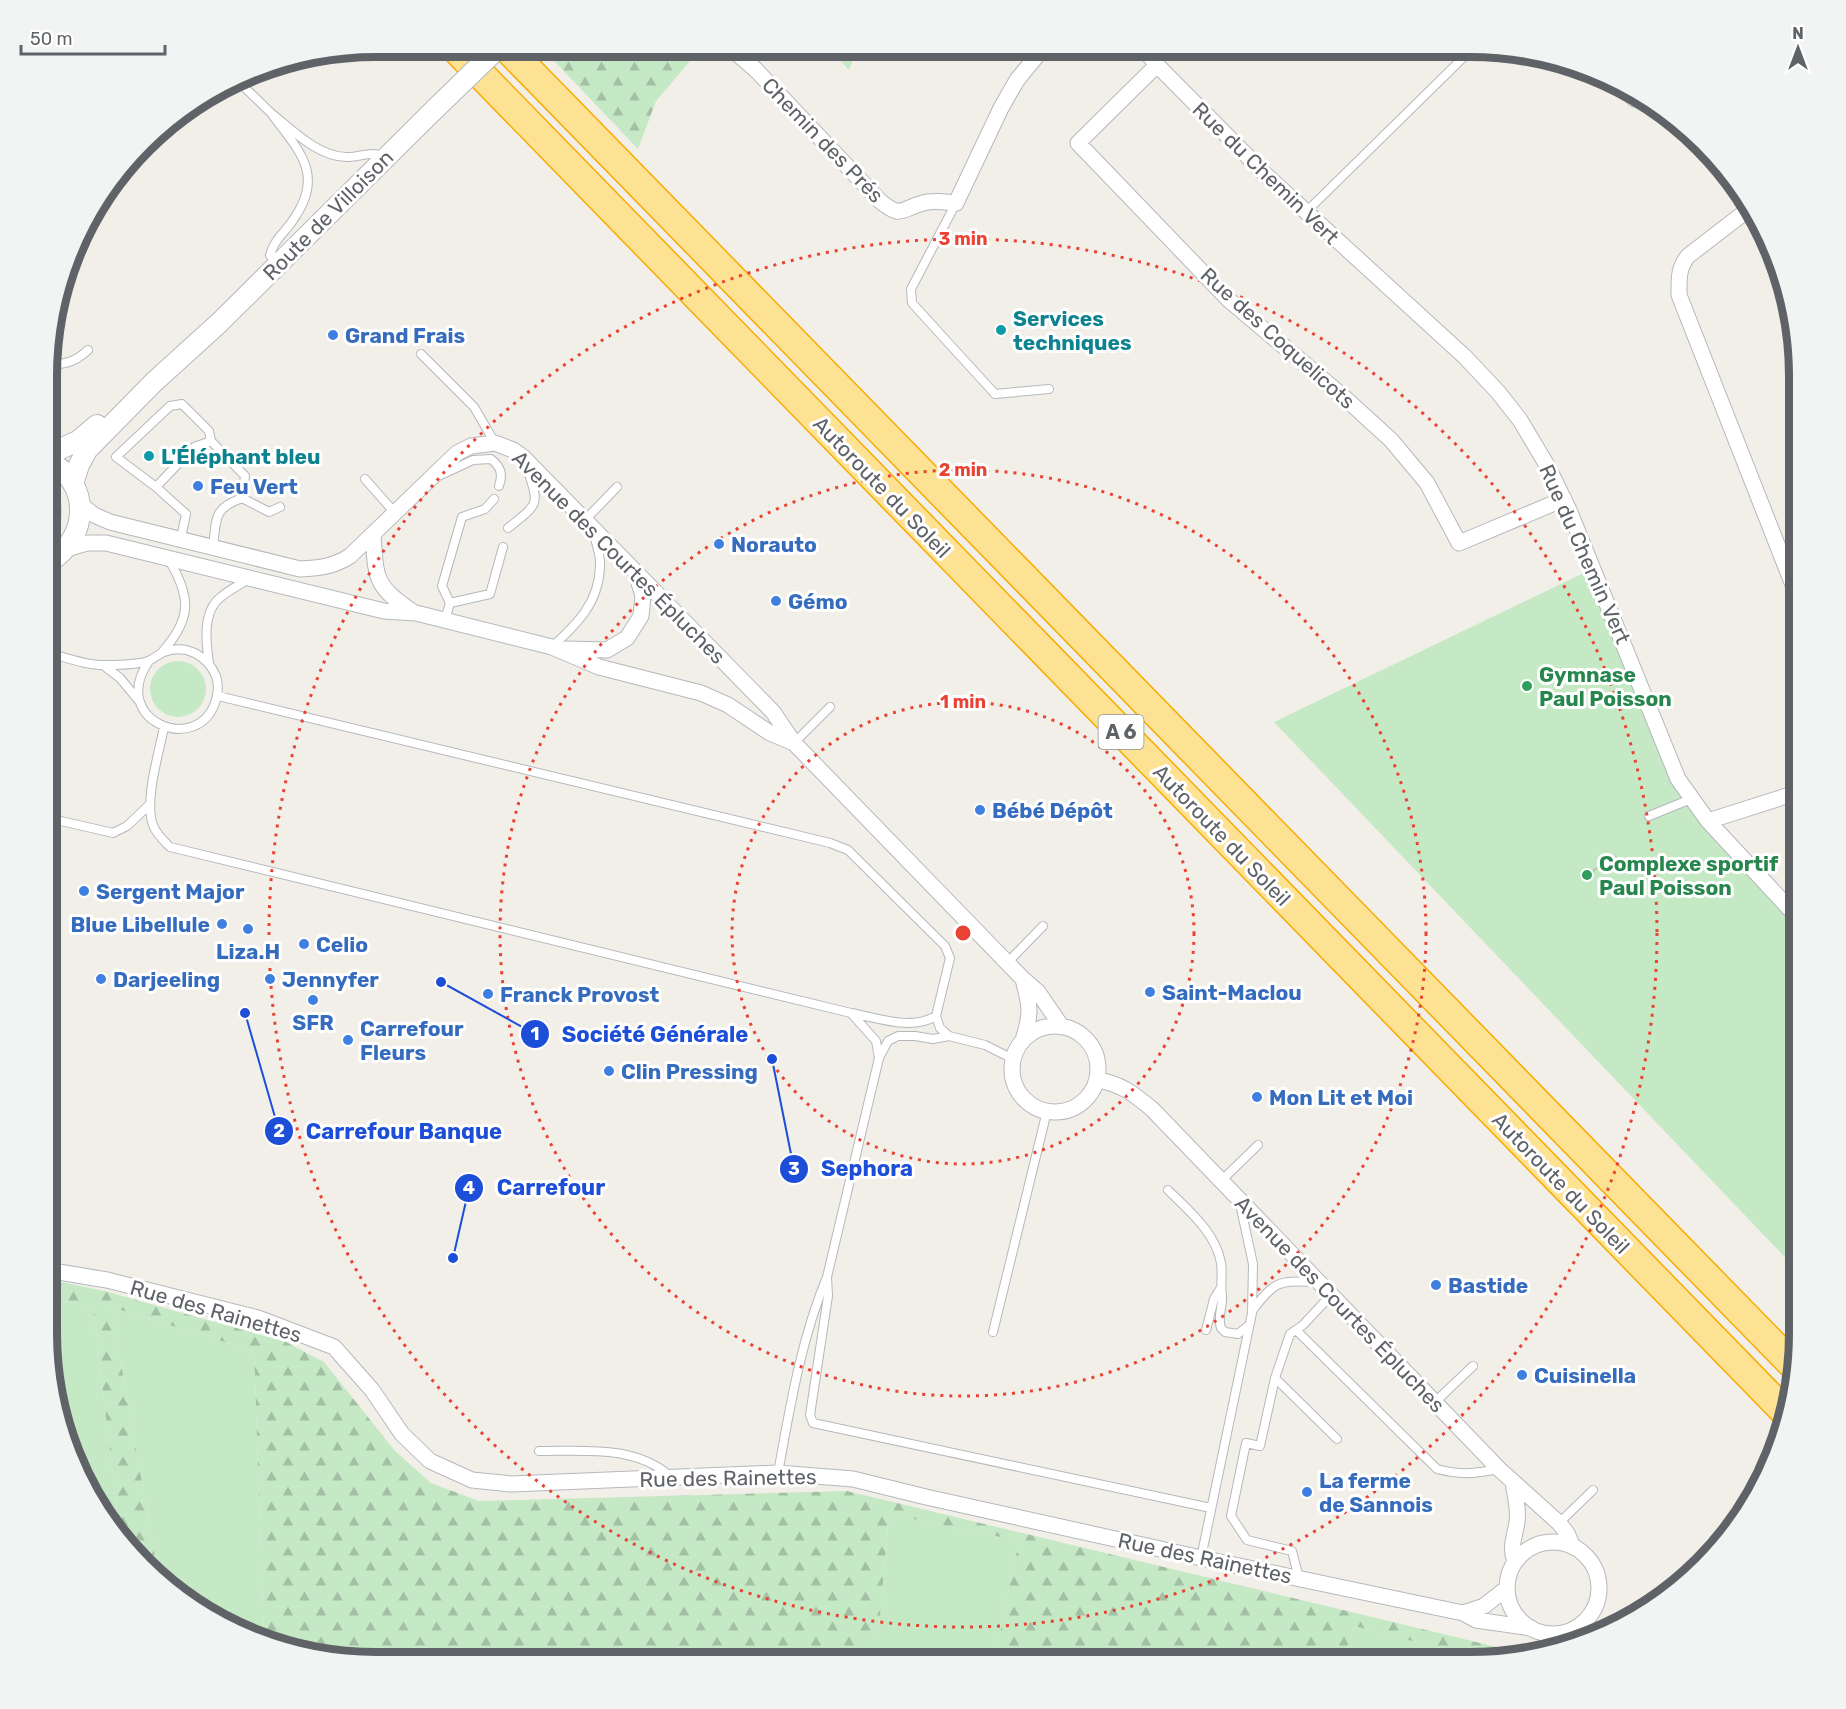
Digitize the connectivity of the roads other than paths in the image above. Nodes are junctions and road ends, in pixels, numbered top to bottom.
1 (465, 57) edge
2 (489, 57) edge
3 (516, 57) edge
4 (741, 57) edge
5 (1036, 57) edge
6 (1150, 57) edge
7 (1464, 57) edge
8 (1157, 65) junction
9 (243, 86) edge
10 (271, 113) junction
11 (386, 158) junction
12 (956, 203) junction
13 (1306, 212) junction
14 (1744, 213) edge
15 (278, 265) junction
16 (88, 350) dead end
17 (421, 354) dead end
18 (58, 364) edge
19 (154, 382) junction
20 (1049, 389) dead end
21 (211, 441) junction
22 (495, 443) junction
23 (57, 450) edge
24 (523, 456) junction
25 (57, 466) edge
26 (365, 479) dead end
27 (425, 483) junction
28 (73, 484) junction
29 (499, 486) dead end
30 (156, 487) junction
31 (617, 487) dead end
32 (242, 498) junction
33 (494, 499) dead end
34 (1564, 499) junction
35 (80, 504) junction
36 (280, 507) dead end
37 (395, 513) junction
38 (589, 522) junction
39 (508, 528) dead end
40 (373, 535) junction
41 (181, 538) junction
42 (213, 546) junction
43 (503, 547) dead end
44 (66, 549) junction
45 (57, 556) edge
46 (168, 558) junction
47 (635, 570) junction
48 (1789, 576) edge
49 (250, 579) junction
50 (450, 603) junction
51 (416, 613) junction
52 (445, 620) junction
53 (552, 647) junction
54 (162, 652) junction
55 (57, 655) edge
56 (149, 661) junction
57 (209, 663) junction
58 (103, 666) junction
59 (218, 696) junction
60 (140, 702) junction
61 (830, 707) dead end
62 (164, 727) junction
63 (794, 743) junction
64 (1789, 795) edge
65 (1690, 799) junction
66 (149, 805) junction
67 (1649, 816) dead end
68 (57, 820) edge
69 (1708, 821) junction
70 (1789, 908) edge
71 (1043, 926) dead end
72 (1008, 962) junction
73 (1023, 979) junction
74 (851, 1013) junction
75 (936, 1016) junction
76 (1062, 1026) junction
77 (949, 1036) junction
78 (1023, 1041) junction
79 (879, 1058) junction
80 (1013, 1059) junction
81 (1097, 1080) junction
82 (1047, 1111) junction
83 (1258, 1145) dead end
84 (1221, 1180) junction
85 (1168, 1190) dead end
86 (1240, 1199) junction
87 (57, 1272) edge
88 (826, 1277) junction
89 (1319, 1282) junction
90 (1220, 1290) junction
91 (1331, 1295) junction
92 (1252, 1313) junction
93 (1249, 1325) junction
94 (1206, 1330) dead end
95 (1296, 1330) junction
96 (993, 1332) dead end
97 (1787, 1359) edge
98 (1473, 1366) dead end
99 (1275, 1378) junction
100 (1435, 1402) junction
101 (1780, 1407) edge
102 (1337, 1439) dead end
103 (539, 1451) dead end
104 (1499, 1468) junction
105 (778, 1473) junction
106 (671, 1477) junction
107 (1513, 1482) junction
108 (1593, 1490) dead end
109 (1211, 1508) junction
110 (1558, 1523) junction
111 (1572, 1545) junction
112 (1201, 1558) junction
113 (1515, 1562) junction
114 (1299, 1578) junction
115 (1507, 1587) junction
116 (1463, 1613) junction
117 (1531, 1628) junction

1 - 101 highway, Autoroute du Soleil / A 6
2 - 11 street, Route de Villoison, bridge
3 - 97 highway, Autoroute du Soleil / A 6
4 - 12 street, Chemin des Prés
5 - 12 street
6 - 8 street, Rue du Chemin Vert
7 - 13 lane
8 - 13 street, Rue du Chemin Vert
8 - 34 street, Rue des Coquelicots
9 - 10 lane
10 - 11 lane
10 - 15 lane
11 - 15 street, Route de Villoison
12 - 20 lane
13 - 34 street, Rue du Chemin Vert
14 - 48 street
15 - 19 street, Route de Villoison
16 - 18 lane
17 - 22 lane
19 - 23 street, Route de Villoison
19 - 28 street, Route de Villoison
21 - 30 lane
21 - 30 lane
21 - 32 lane
22 - 24 street, Avenue des Courtes Épluches
22 - 27 street, Avenue des Courtes Épluches
24 - 38 street, Avenue des Courtes Épluches
24 - 39 lane
25 - 28 street
26 - 37 lane
27 - 29 lane
27 - 37 street, Avenue des Courtes Épluches
28 - 35 street
30 - 41 lane
31 - 38 lane
32 - 36 lane
32 - 42 lane
33 - 50 lane
34 - 65 street, Rue du Chemin Vert
35 - 41 street, Avenue des Courtes Épluches
35 - 44 street
37 - 40 street, Avenue des Courtes Épluches
38 - 47 street, Avenue des Courtes Épluches
38 - 53 lane
40 - 42 street, Avenue des Courtes Épluches
40 - 51 street, Avenue des Courtes Épluches
41 - 42 street, Avenue des Courtes Épluches
43 - 50 lane
44 - 45 street
44 - 46 street, Avenue des Courtes Épluches
46 - 49 street, Avenue des Courtes Épluches
46 - 54 lane
47 - 53 street
47 - 63 street, Avenue des Courtes Épluches
49 - 51 street, Avenue des Courtes Épluches
49 - 57 lane
50 - 52 lane
51 - 52 street, Avenue des Courtes Épluches
52 - 53 street, Avenue des Courtes Épluches
53 - 63 street, Avenue des Courtes Épluches
54 - 56 lane
54 - 57 lane
55 - 58 lane
56 - 58 lane
56 - 60 lane
57 - 59 lane
58 - 60 lane
59 - 62 lane
59 - 75 lane
60 - 62 lane
61 - 63 lane
62 - 66 lane
63 - 72 street, Avenue des Courtes Épluches
64 - 69 street
65 - 67 lane
65 - 69 street, Rue du Chemin Vert
66 - 68 lane
66 - 74 lane
69 - 70 street, Rue du Chemin Vert
71 - 72 lane
72 - 73 street, Avenue des Courtes Épluches
73 - 76 street, Avenue des Courtes Épluches
73 - 78 street
74 - 75 lane
74 - 79 lane
75 - 77 lane
76 - 78 street
76 - 81 street
77 - 79 lane
77 - 80 lane
78 - 80 street
79 - 88 lane
80 - 82 street
81 - 82 street
81 - 84 street, Avenue des Courtes Épluches
82 - 96 lane
83 - 84 lane
84 - 86 street, Avenue des Courtes Épluches
85 - 90 lane
86 - 89 street, Avenue des Courtes Épluches
86 - 92 lane
87 - 106 street, Rue des Rainettes
88 - 105 lane
88 - 109 lane
89 - 91 street, Avenue des Courtes Épluches
89 - 92 lane
90 - 93 lane
90 - 94 lane
91 - 95 lane
91 - 100 street, Avenue des Courtes Épluches
92 - 93 lane
93 - 109 lane
95 - 99 lane
95 - 104 lane
98 - 100 lane
99 - 102 lane
99 - 114 lane
100 - 104 street, Avenue des Courtes Épluches
103 - 106 lane
104 - 107 street, Avenue des Courtes Épluches
105 - 106 street, Rue des Rainettes
105 - 112 street, Rue des Rainettes
107 - 110 street, Avenue des Courtes Épluches
107 - 113 street
108 - 110 lane
109 - 112 lane
110 - 111 street, Avenue des Courtes Épluches
111 - 113 street
111 - 117 street
112 - 114 street, Rue des Rainettes
113 - 115 street
114 - 116 street, Rue des Rainettes
115 - 116 street
115 - 117 street
116 - 117 street, Rue des Rainettes

